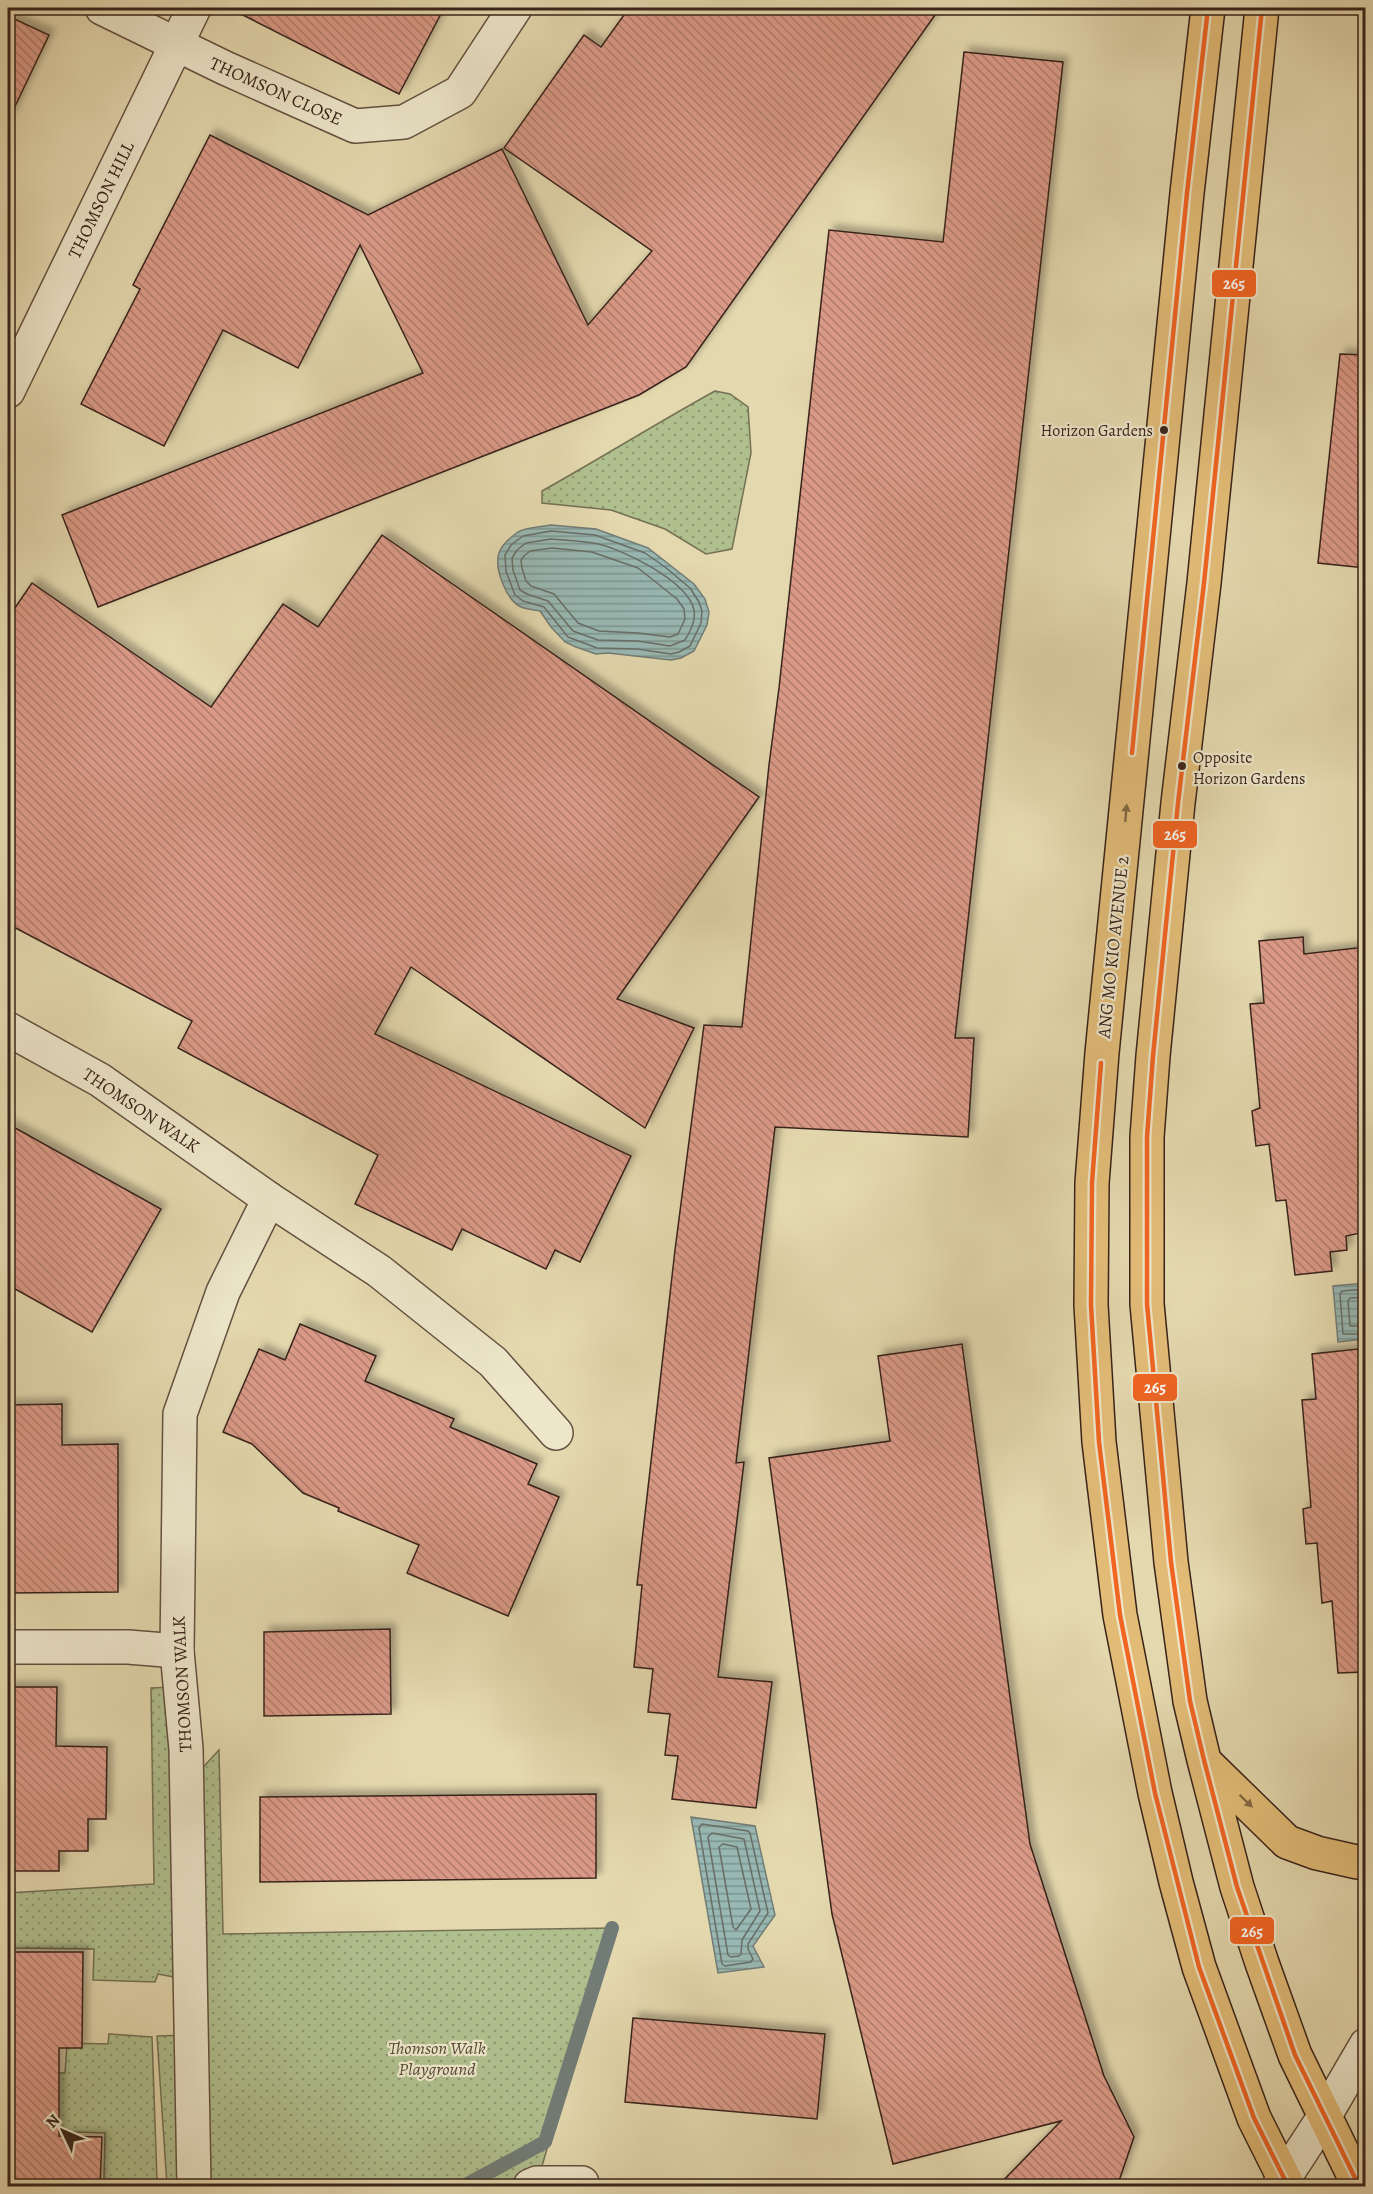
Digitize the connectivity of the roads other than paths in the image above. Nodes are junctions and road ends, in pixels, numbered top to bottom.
1 (102, 8) edge
2 (194, 8) edge
3 (515, 8) edge
4 (1208, 8) edge
5 (1262, 8) edge
6 (177, 45) junction
7 (8, 391) edge
8 (8, 1029) edge
9 (269, 1199) junction
10 (556, 1433) dead end
11 (8, 1647) edge
12 (177, 1651) junction
13 (1204, 1760) junction
14 (1365, 1860) edge
15 (1365, 2045) edge
16 (1324, 2117) junction
17 (582, 2183) dead end
18 (1284, 2184) edge
19 (194, 2187) edge
20 (530, 2187) edge
21 (1359, 2187) edge

1 - 6 street, THOMSON CLOSE
2 - 6 street, THOMSON HILL
3 - 6 street, THOMSON CLOSE
18 -> 4 main road, ANG MO KIO AVENUE 2
5 - 13 main road
6 - 7 street, THOMSON HILL
8 - 9 street, THOMSON WALK
9 - 10 street, THOMSON WALK
9 - 12 street, THOMSON WALK
11 - 12 street
12 - 19 street, THOMSON WALK
13 -> 14 main road
13 - 16 main road
15 - 16 street
16 - 18 street
16 - 21 main road
17 - 20 street

